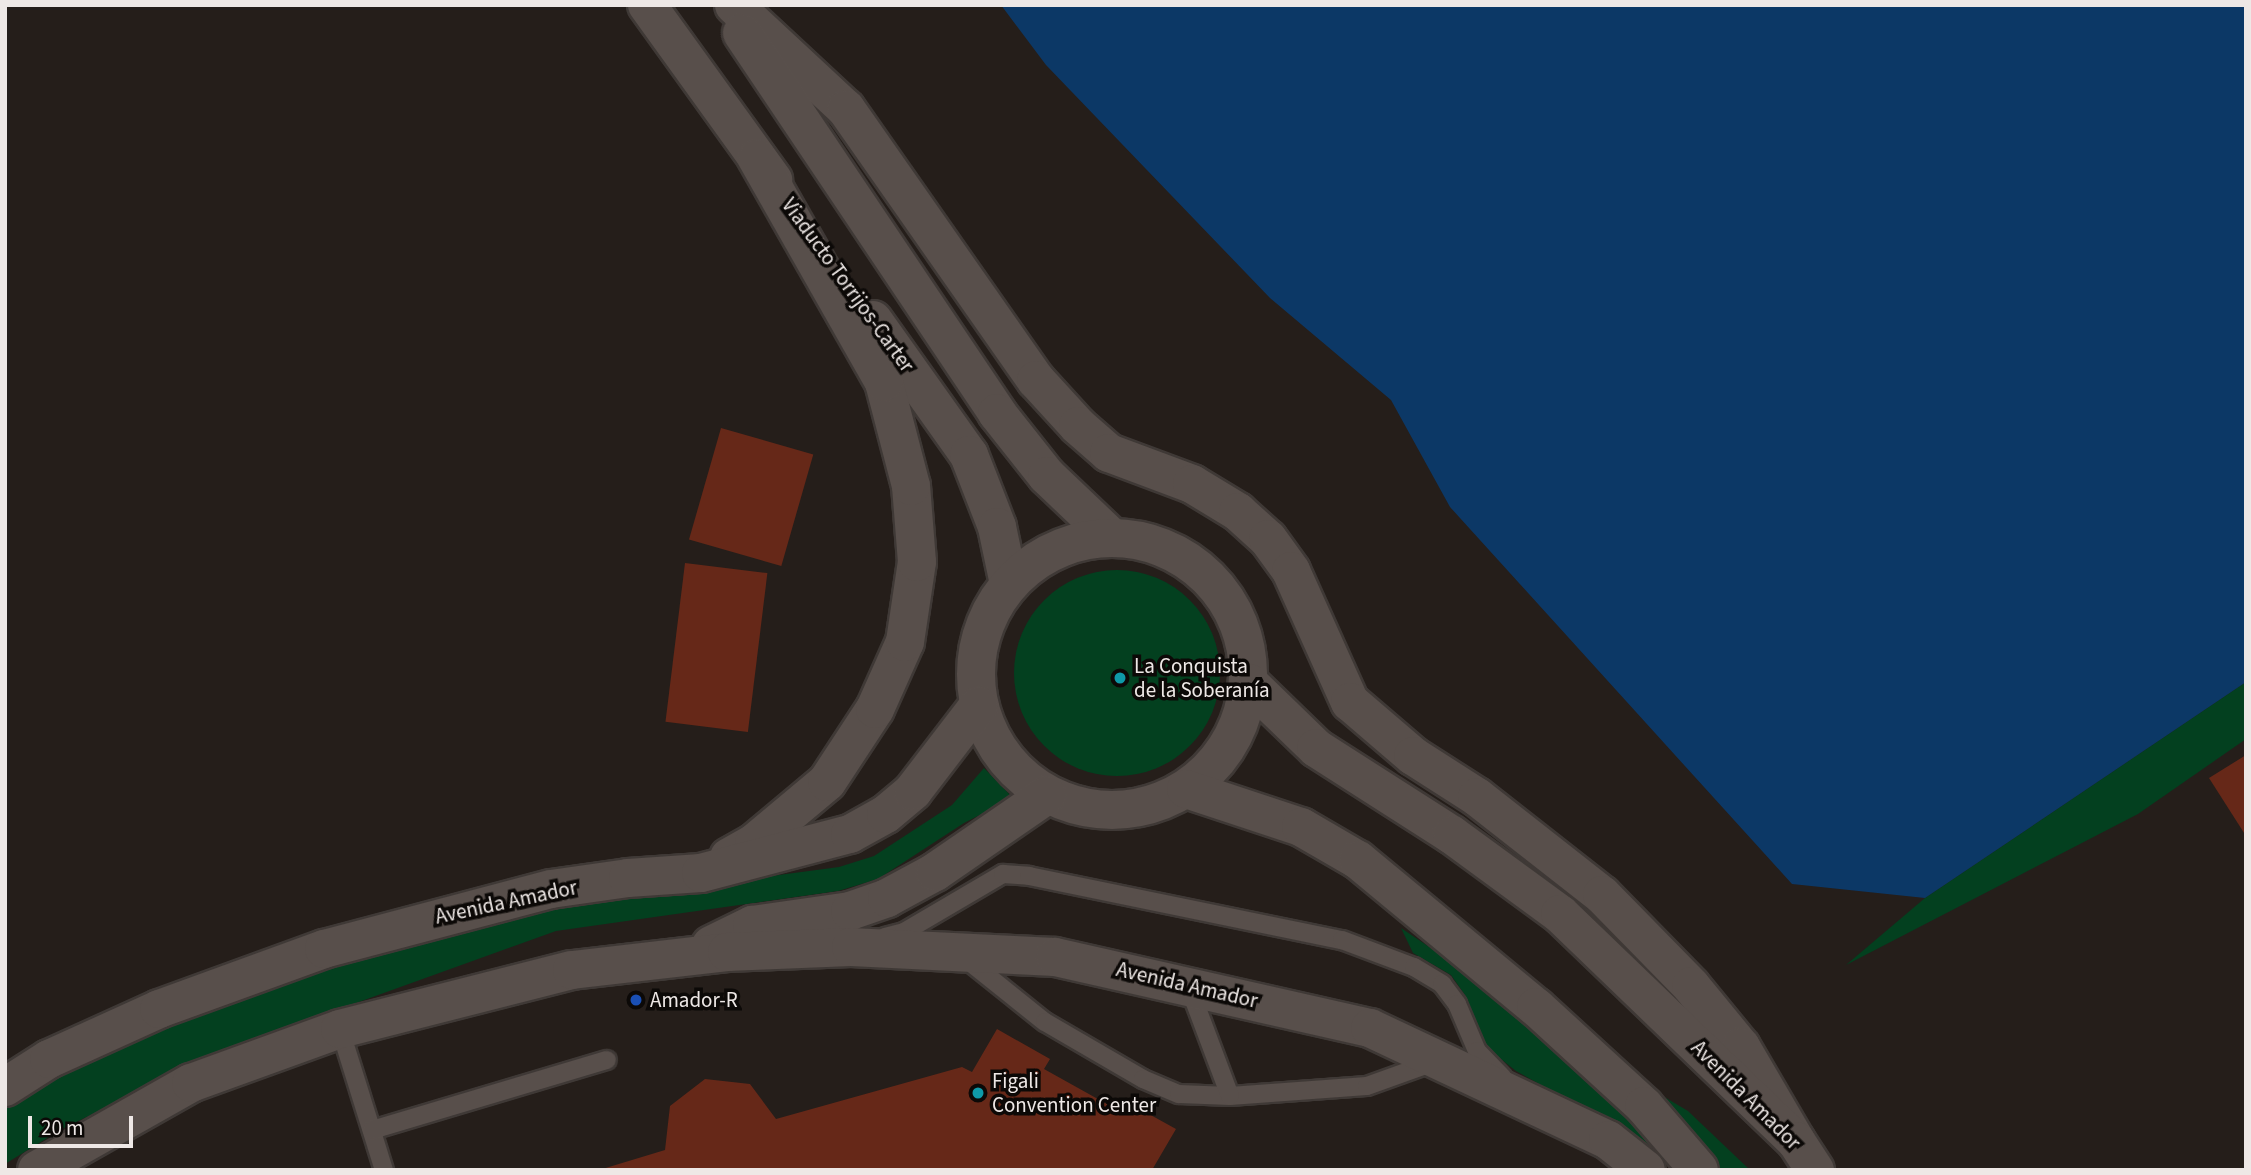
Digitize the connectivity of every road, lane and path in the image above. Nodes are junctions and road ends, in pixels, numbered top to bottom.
1 (647, 5) edge
2 (723, 5) edge
3 (734, 5) edge
4 (757, 158) junction
5 (1112, 538) junction
6 (1010, 584) junction
7 (1249, 683) junction
8 (979, 705) junction
9 (1186, 789) junction
10 (1047, 795) junction
11 (701, 873) junction
12 (851, 947) junction
13 (954, 949) junction
14 (692, 957) junction
15 (1187, 983) junction
16 (340, 1029) junction
17 (607, 1060) dead end
18 (1439, 1060) junction
19 (5, 1087) edge
20 (1230, 1096) junction
21 (1538, 1106) junction
22 (372, 1130) junction
23 (1806, 1156) edge
24 (37, 1170) edge
25 (384, 1170) edge
26 (1646, 1170) edge
27 (1699, 1170) edge

1 - 4 main road, Viaducto Torrijos-Carter
2 - 5 main road
3 - 23 main road
4 - 6 main road, Viaducto Torrijos-Carter
4 - 11 main road
5 - 6 main road
5 - 7 main road
6 - 8 main road
7 - 9 main road
7 - 23 main road, Avenida Amador
8 - 10 main road
8 - 11 main road, Avenida Amador
9 - 10 main road
9 - 27 main road
10 - 14 main road, Avenida Amador
11 - 19 main road, Avenida Amador
12 - 13 main road, Avenida Amador
12 - 14 main road, Avenida Amador
12 - 21 lane
13 - 15 main road, Avenida Amador
13 - 20 lane
14 - 16 main road, Avenida Amador
15 - 18 main road, Avenida Amador
15 - 20 lane
16 - 22 lane
16 - 24 main road, Avenida Amador
17 - 22 lane
18 - 20 lane
18 - 21 main road, Avenida Amador
21 - 26 main road, Avenida Amador
22 - 25 lane

